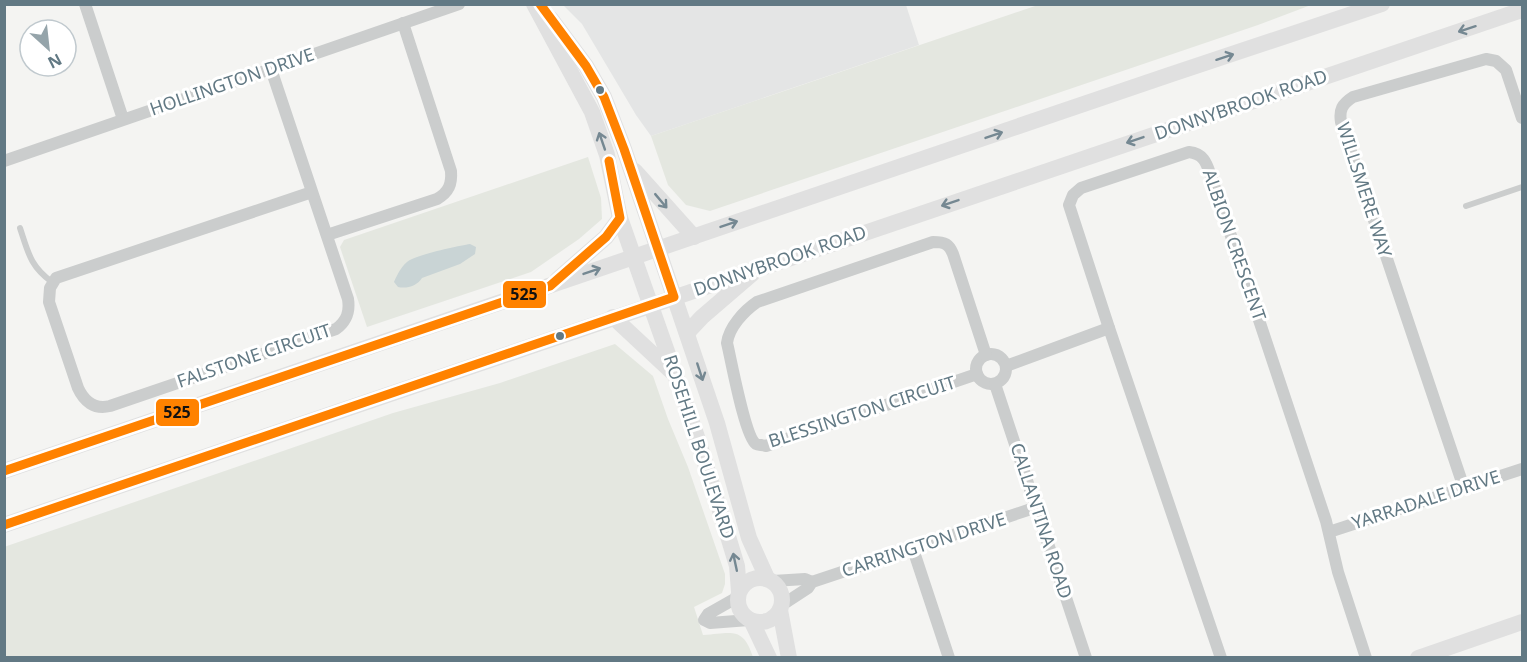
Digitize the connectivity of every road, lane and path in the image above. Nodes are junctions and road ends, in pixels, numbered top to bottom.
1 (86, 4) edge
2 (459, 4) edge
3 (534, 4) edge
4 (540, 4) edge
5 (1382, 4) edge
6 (1522, 10) edge
7 (404, 23) junction
8 (271, 69) junction
9 (1522, 118) edge
10 (123, 119) junction
11 (4, 161) edge
12 (629, 164) junction
13 (1522, 187) edge
14 (312, 192) junction
15 (1466, 206) dead end
16 (620, 218) junction
17 (20, 228) dead end
18 (327, 235) junction
19 (694, 237) junction
20 (658, 249) junction
21 (634, 257) junction
22 (759, 267) junction
23 (52, 282) junction
24 (550, 286) junction
25 (674, 297) junction
26 (651, 304) junction
27 (613, 317) junction
28 (1109, 328) junction
29 (687, 333) junction
30 (986, 355) junction
31 (1006, 366) junction
32 (675, 375) junction
33 (977, 375) junction
34 (995, 384) junction
35 (1522, 469) edge
36 (4, 471) edge
37 (1464, 488) junction
38 (1037, 507) junction
39 (4, 525) edge
40 (1329, 532) junction
41 (913, 549) junction
42 (770, 579) junction
43 (812, 582) junction
44 (738, 594) junction
45 (781, 608) junction
46 (751, 621) junction
47 (1522, 622) edge
48 (769, 657) edge
49 (789, 657) edge
50 (949, 657) edge
51 (1086, 657) edge
52 (1221, 657) edge
53 (1366, 657) edge
54 (1423, 657) edge

1 - 10 street
2 - 7 street, HOLLINGTON DRIVE
16 -> 3 main road, ROSEHILL BOULEVARD
4 - 12 main road, ROSEHILL BOULEVARD
19 -> 5 main road
6 -> 22 main road, DONNYBROOK ROAD
7 - 8 street, HOLLINGTON DRIVE
7 - 18 street
8 - 10 street, HOLLINGTON DRIVE
8 - 14 street, FALSTONE CIRCUIT
9 - 37 street, WILLSMERE WAY
10 - 11 street, HOLLINGTON DRIVE
12 -> 19 main road
12 - 20 main road, ROSEHILL BOULEVARD
13 - 15 lane
14 - 18 street, FALSTONE CIRCUIT
14 - 23 street
16 - 21 main road, ROSEHILL BOULEVARD
16 - 24 main road
17 - 23 lane
18 - 23 street, FALSTONE CIRCUIT
19 - 20 main road
20 - 21 main road
20 - 25 main road, ROSEHILL BOULEVARD
24 -> 21 main road
21 - 26 main road, ROSEHILL BOULEVARD
22 - 25 main road, DONNYBROOK ROAD
22 - 29 main road
24 - 36 main road
25 - 26 main road, DONNYBROOK ROAD
25 - 29 main road, ROSEHILL BOULEVARD
26 - 27 main road, DONNYBROOK ROAD
26 - 32 main road, ROSEHILL BOULEVARD
27 - 32 main road
27 - 39 main road, DONNYBROOK ROAD
28 - 31 street
28 - 40 street, ALBION CRESCENT
28 - 52 street, ALBION CRESCENT
29 -> 42 main road, ROSEHILL BOULEVARD
30 - 31 street
30 - 33 street
30 - 33 street, BLESSINGTON CIRCUIT
31 - 34 street
44 -> 32 main road, ROSEHILL BOULEVARD
33 - 34 street
34 - 38 street, CALLANTINA ROAD
35 - 37 street, YARRADALE DRIVE
37 - 40 street, YARRADALE DRIVE
38 - 41 street, CARRINGTON DRIVE
38 - 51 street, CALLANTINA ROAD
40 - 53 street, ALBION CRESCENT
41 - 43 street, CARRINGTON DRIVE
41 - 50 street
42 - 43 street, CARRINGTON DRIVE
42 - 44 main road
42 - 45 main road
43 - 45 street, CARRINGTON DRIVE
44 - 46 main road
44 - 46 street
45 - 46 main road
45 - 49 main road
46 - 48 main road
47 - 54 main road

